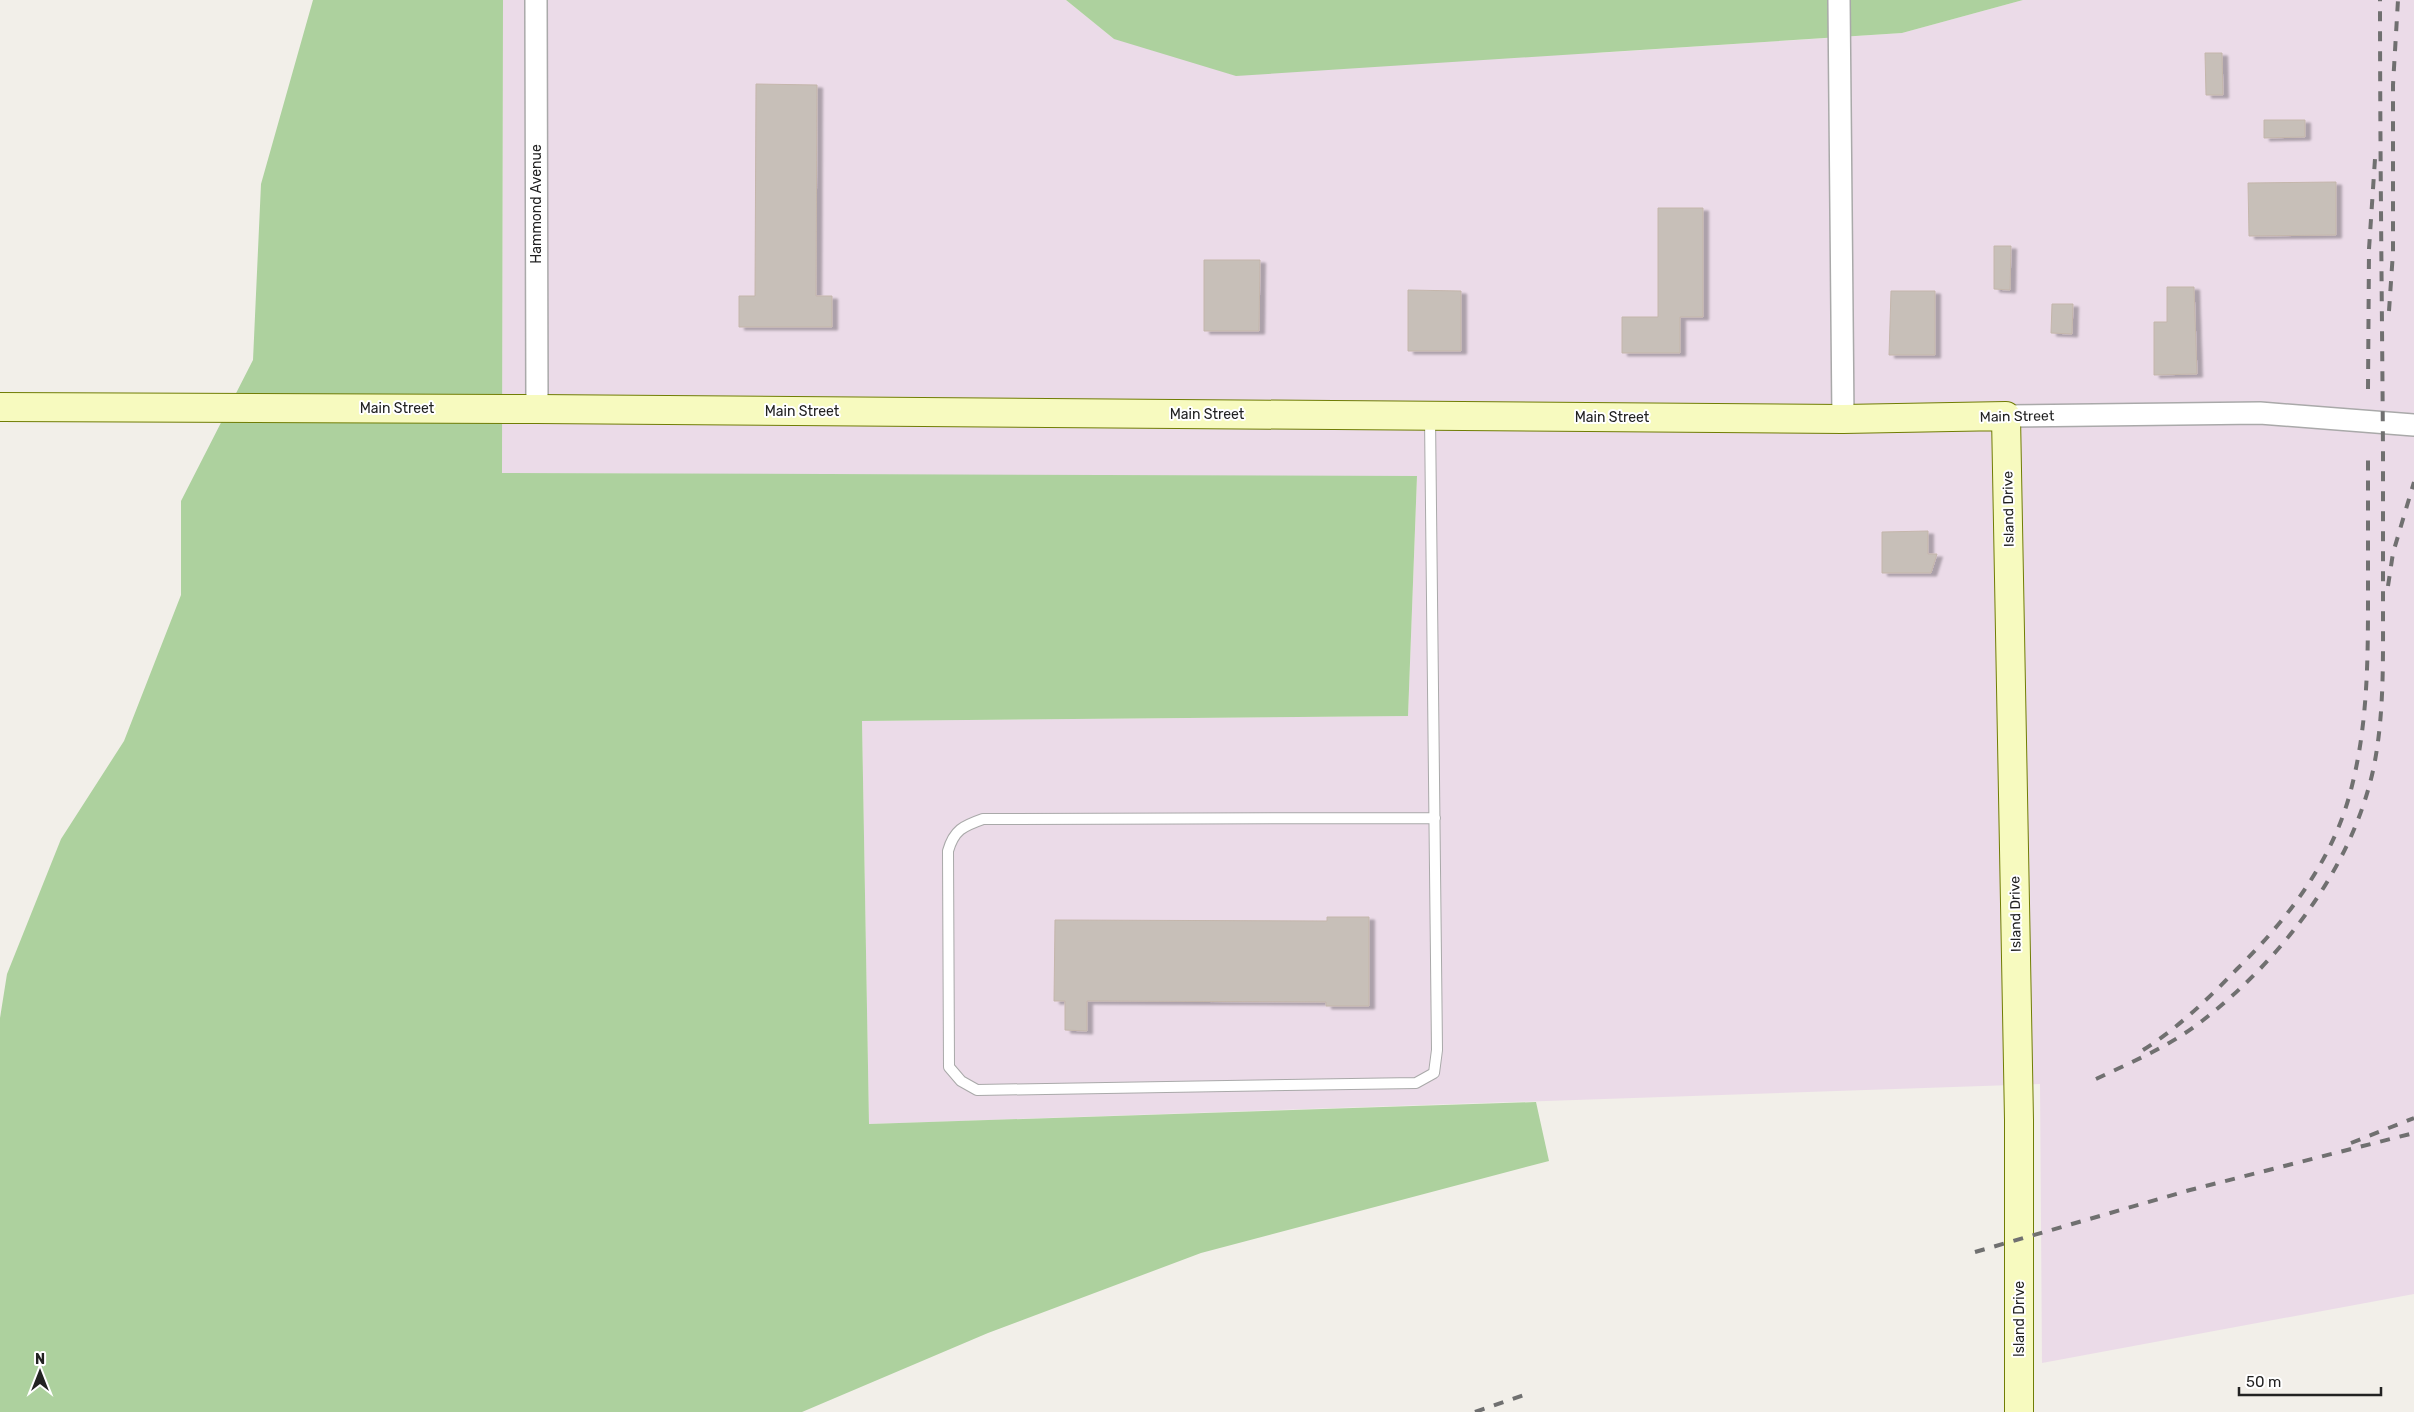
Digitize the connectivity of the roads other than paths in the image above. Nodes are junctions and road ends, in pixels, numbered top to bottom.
1 (536, 0) edge
2 (1839, 0) edge
3 (0, 408) edge
4 (537, 408) junction
5 (1430, 416) junction
6 (2006, 416) junction
7 (1843, 419) junction
8 (2414, 425) edge
9 (1434, 818) junction
10 (2019, 1412) edge

1 - 4 street, Hammond Avenue
2 - 7 street
3 - 4 street, Main Street
4 - 5 street, Main Street
5 - 7 street, Main Street
5 - 9 lane
6 - 7 street, Main Street
6 - 8 street, Main Street
6 - 10 street, Island Drive
9 - 9 lane

